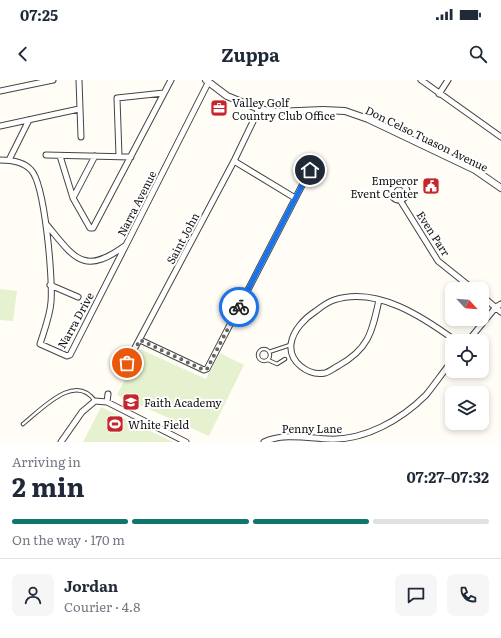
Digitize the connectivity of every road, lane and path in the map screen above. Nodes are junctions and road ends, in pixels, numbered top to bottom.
1 (53, 80) edge
2 (79, 80) edge
3 (171, 80) edge
4 (421, 80) edge
5 (448, 80) edge
6 (207, 81) edge
7 (0, 91) edge
8 (164, 93) junction
9 (439, 94) junction
10 (79, 109) junction
11 (258, 109) junction
12 (29, 120) junction
13 (0, 126) edge
14 (81, 137) dead end
15 (501, 137) edge
16 (46, 156) dead end
17 (60, 156) junction
18 (95, 156) junction
19 (119, 156) junction
20 (131, 157) junction
21 (0, 160) edge
22 (9, 160) junction
23 (234, 161) junction
24 (310, 170) dead end
25 (501, 188) edge
26 (73, 198) junction
27 (295, 198) junction
28 (400, 200) dead end
29 (47, 224) junction
30 (126, 244) junction
31 (464, 282) edge
32 (50, 285) junction
33 (78, 297) dead end
34 (379, 300) junction
35 (489, 300) edge
36 (499, 305) edge
37 (501, 312) edge
38 (446, 334) edge
39 (474, 334) edge
40 (140, 340) junction
41 (291, 344) junction
42 (269, 352) junction
43 (285, 359) dead end
44 (268, 360) junction
45 (445, 370) edge
46 (121, 374) dead end
47 (108, 394) dead end
48 (96, 401) junction
49 (107, 402) junction
50 (23, 424) dead end
51 (61, 442) edge
52 (186, 442) edge
53 (264, 442) edge

1 - 7 street
2 - 10 street
3 - 8 street
4 - 9 street
5 - 9 street
6 - 11 street, Don Celso Tuason Avenue
6 - 30 street, Narra Avenue
8 - 19 street
8 - 20 street
9 - 15 street
10 - 12 street
10 - 14 street
11 - 23 street, Saint John
11 - 25 street, Don Celso Tuason Avenue
12 - 13 street
12 - 22 street
16 - 17 street
17 - 18 street
17 - 26 street
18 - 19 street
18 - 26 street
19 - 20 street
20 - 26 street
21 - 22 street
22 - 29 street
23 - 27 street
23 - 40 street, Saint John
24 - 27 street
27 - 40 street
28 - 31 street, Even Parr
29 - 30 street, Narra Avenue
29 - 32 street, Narra Drive
30 - 32 street, Narra Drive
32 - 33 street
34 - 38 street
34 - 41 street
34 - 41 street
35 - 36 street
36 - 37 street
36 - 39 street
40 - 46 street, Saint John
41 - 42 lane
42 - 44 lane
42 - 44 lane
43 - 44 lane
45 - 53 street, Penny Lane
47 - 49 street
48 - 49 street
48 - 50 lane
48 - 51 street
49 - 52 street

